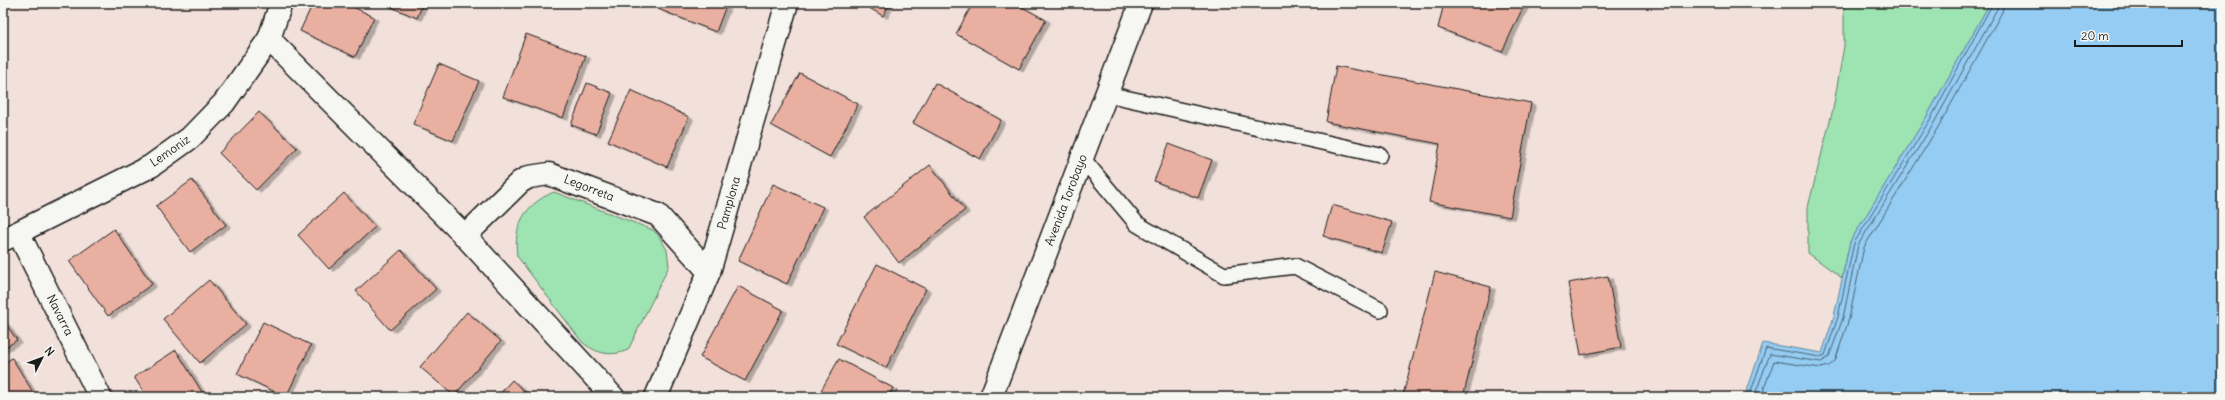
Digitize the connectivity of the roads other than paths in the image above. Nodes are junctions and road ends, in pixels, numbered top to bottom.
1 (281, 3) edge
2 (787, 3) edge
3 (1141, 3) edge
4 (269, 38) junction
5 (1107, 94) junction
6 (1380, 155) dead end
7 (1082, 158) junction
8 (465, 236) junction
9 (11, 237) edge
10 (709, 272) junction
11 (1380, 310) dead end
12 (100, 397) edge
13 (613, 397) edge
14 (656, 397) edge
15 (991, 397) edge

1 - 4 street, Lemoniz
2 - 10 street, Pamplona
3 - 5 street, Avenida Torobayo
4 - 8 street
4 - 9 street, Lemoniz
5 - 6 lane
5 - 7 street, Avenida Torobayo
7 - 11 lane
7 - 15 street, Avenida Torobayo
8 - 10 street, Legorreta
8 - 13 street
9 - 12 street, Navarra
10 - 14 street, Pamplona

